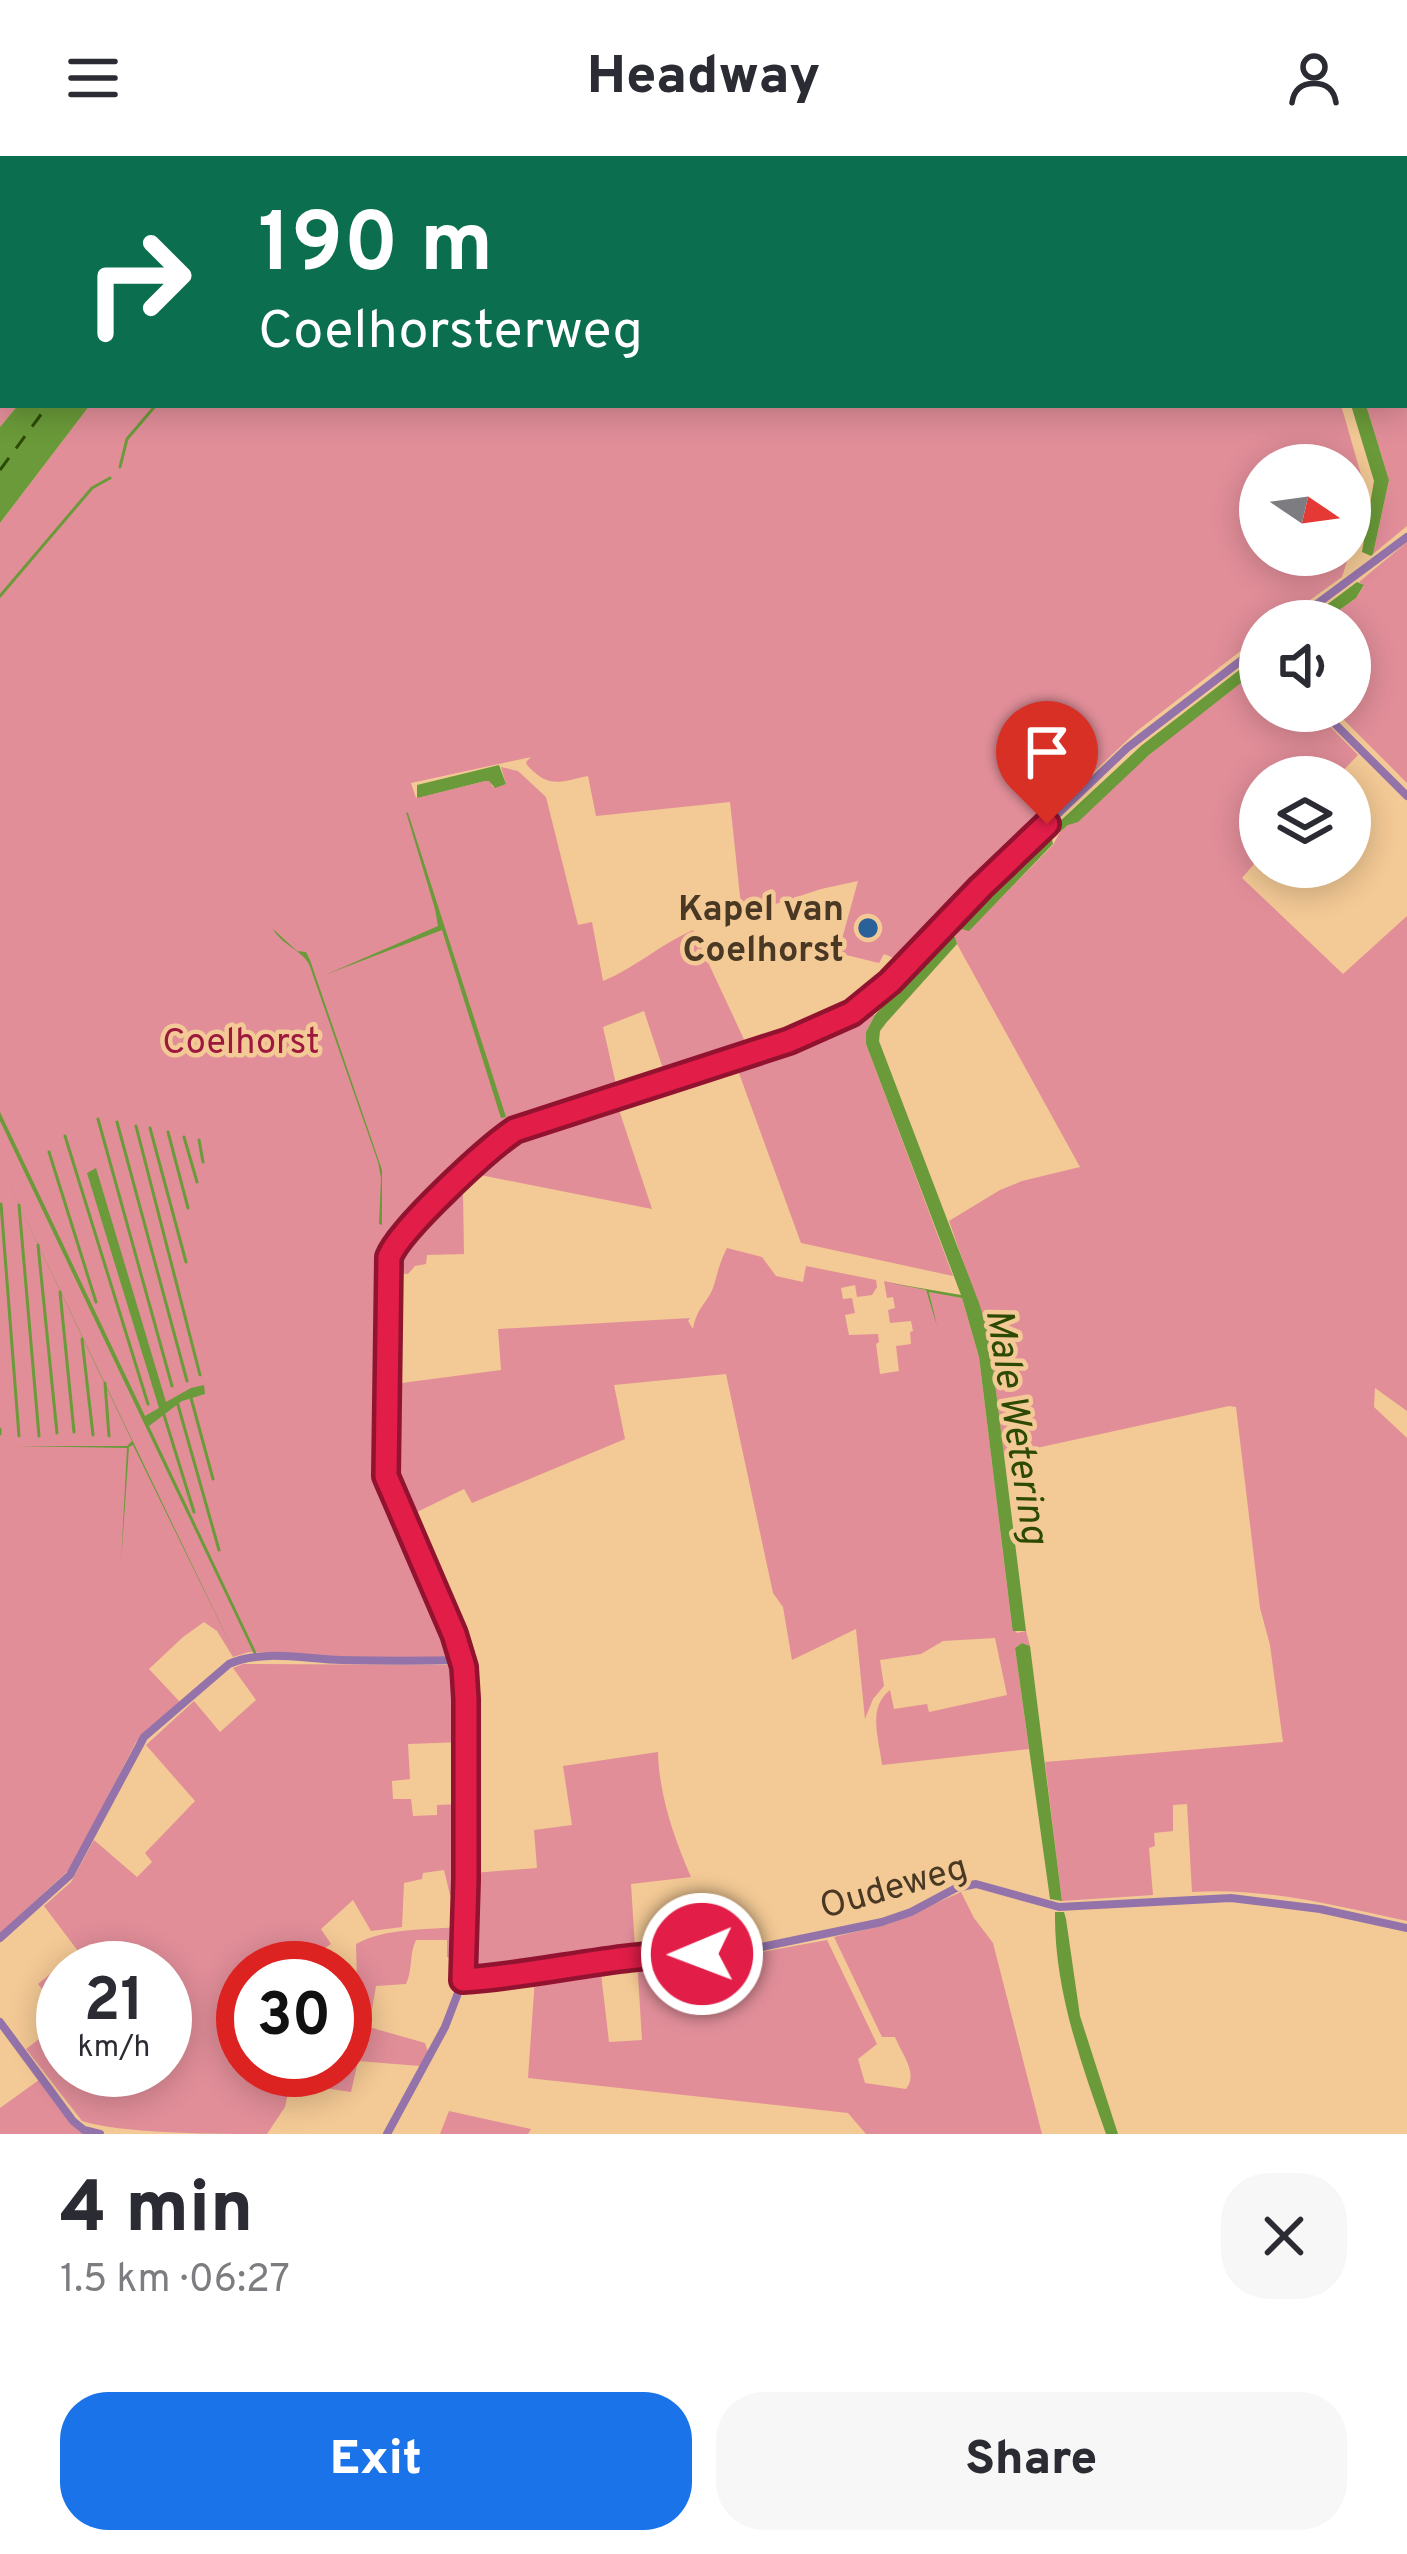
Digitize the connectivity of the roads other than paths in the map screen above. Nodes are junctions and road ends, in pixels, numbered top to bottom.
1 (1407, 537) edge
2 (1322, 600) edge
3 (1239, 663) edge
4 (1343, 732) edge
5 (1407, 796) edge
6 (463, 1660) junction
7 (1407, 1928) edge
8 (0, 1938) edge
9 (463, 1980) junction
10 (0, 2022) edge
11 (100, 2134) edge
12 (387, 2134) edge

1 - 2 street
3 - 6 street
4 - 5 street
6 - 8 street
6 - 9 street
7 - 9 street, Oudeweg
9 - 12 street
10 - 11 street

